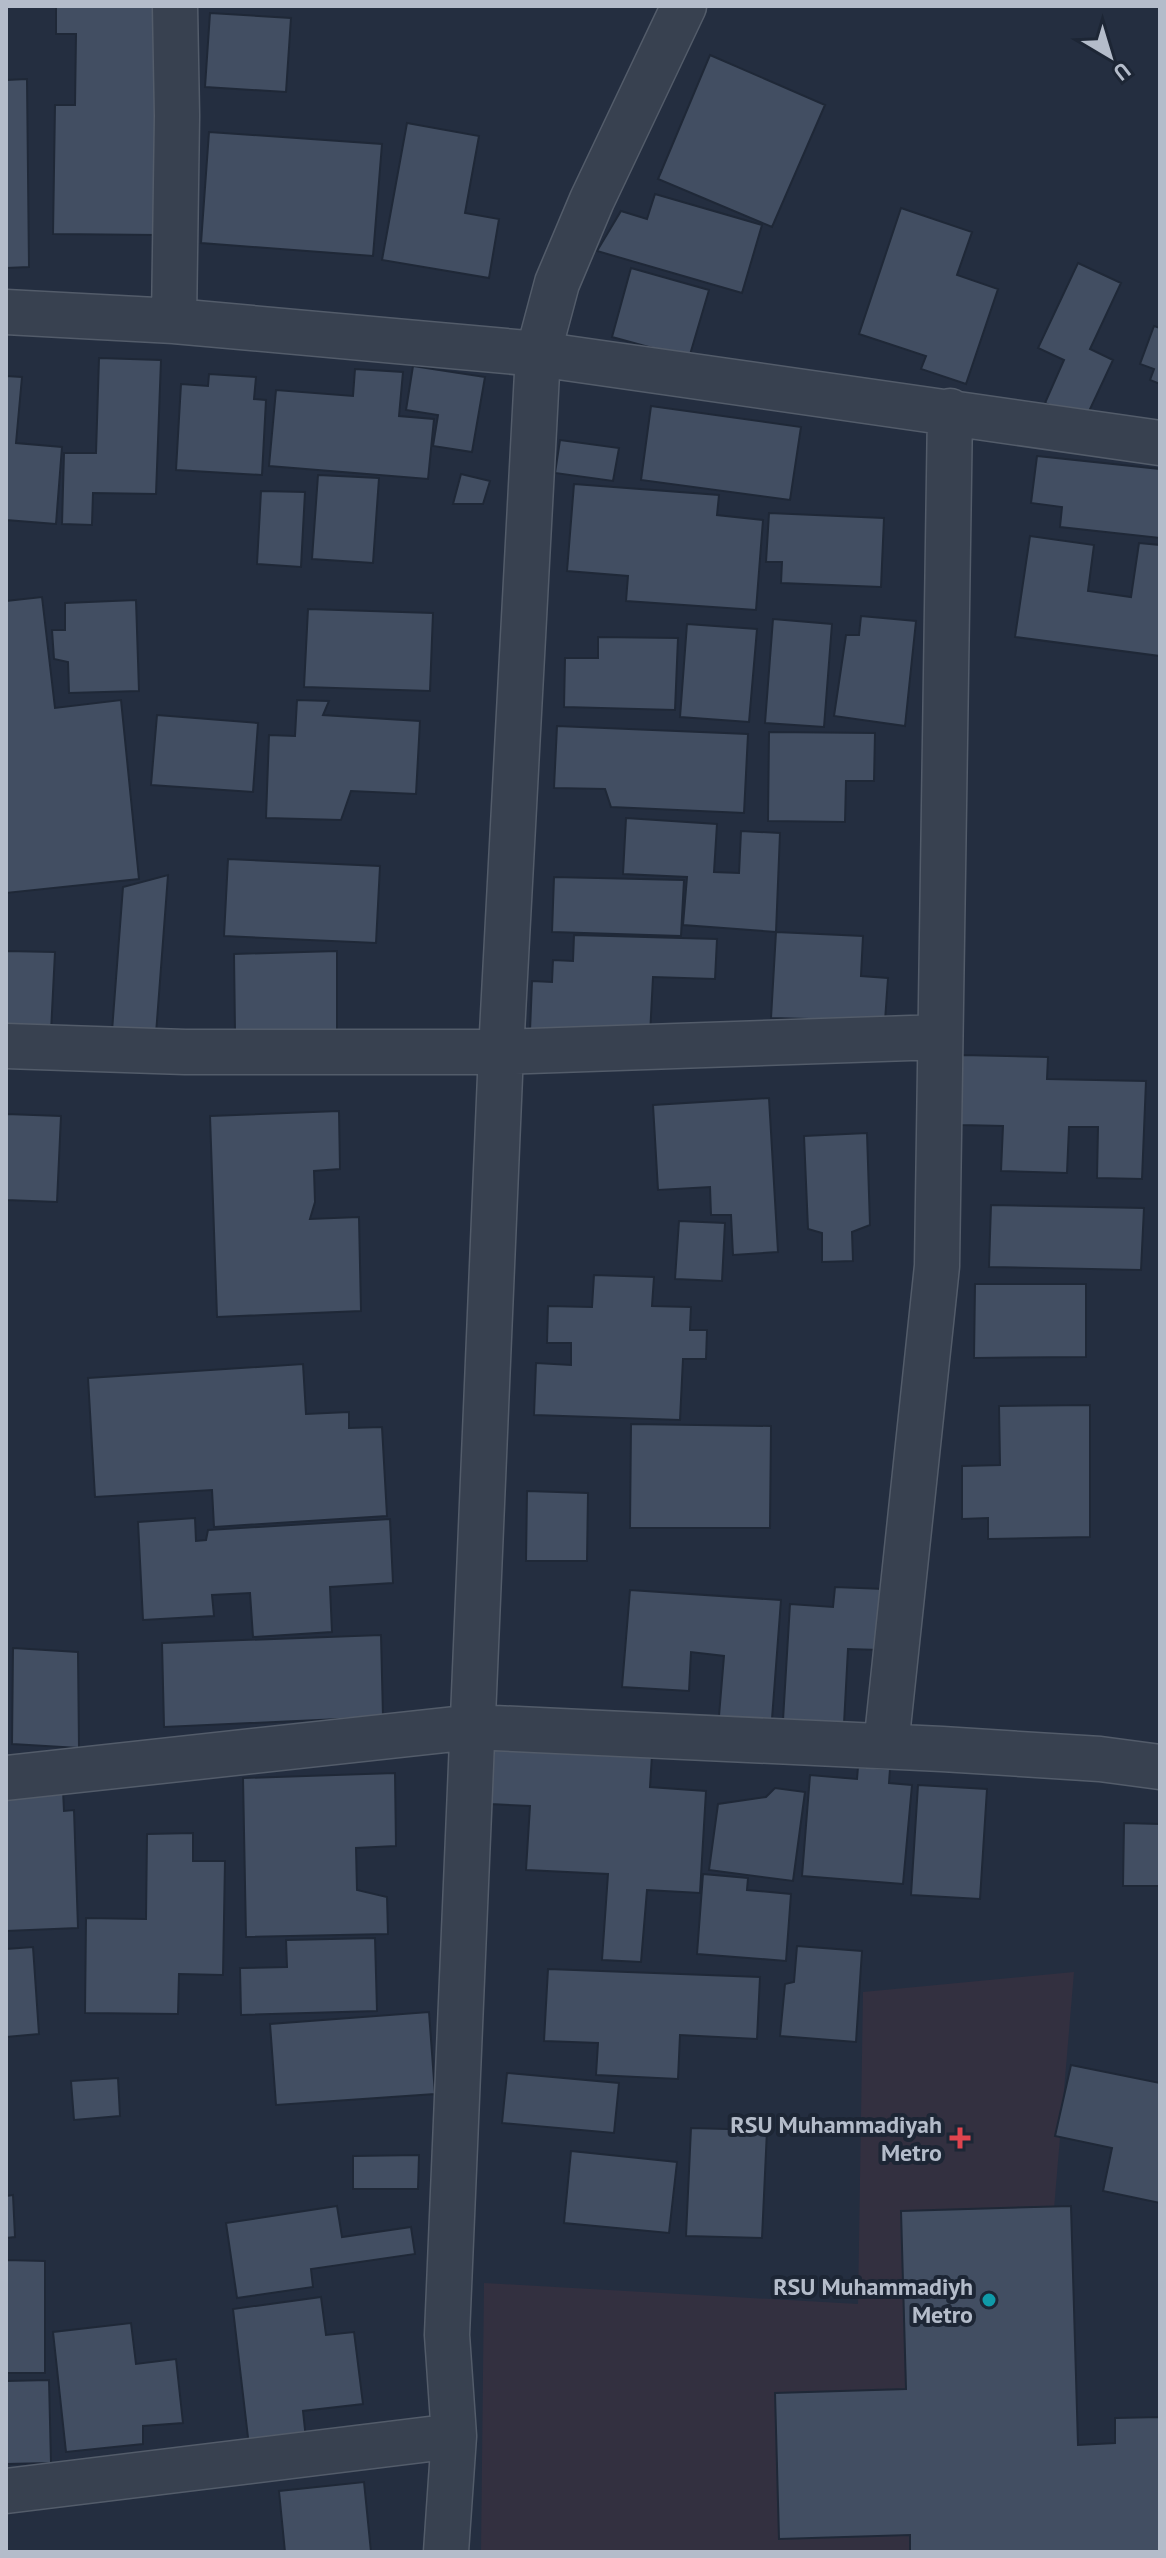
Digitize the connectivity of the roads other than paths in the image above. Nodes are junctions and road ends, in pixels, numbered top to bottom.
1 (175, 6) edge
2 (684, 6) edge
3 (6, 312) edge
4 (174, 321) junction
5 (538, 354) junction
6 (950, 411) junction
7 (1160, 443) edge
8 (940, 1037) junction
9 (6, 1046) edge
10 (501, 1052) junction
11 (473, 1727) junction
12 (886, 1746) junction
13 (1160, 1767) edge
14 (6, 1778) edge
15 (454, 2436) junction
16 (6, 2491) edge
17 (446, 2552) edge

1 - 4 street
2 - 5 street
3 - 4 street
4 - 5 street
5 - 6 street
5 - 10 street
6 - 7 street
6 - 8 street
8 - 10 street
8 - 12 street
9 - 10 street
10 - 11 street
11 - 12 street
11 - 14 street
11 - 15 street
12 - 13 street
15 - 16 street
15 - 17 street

